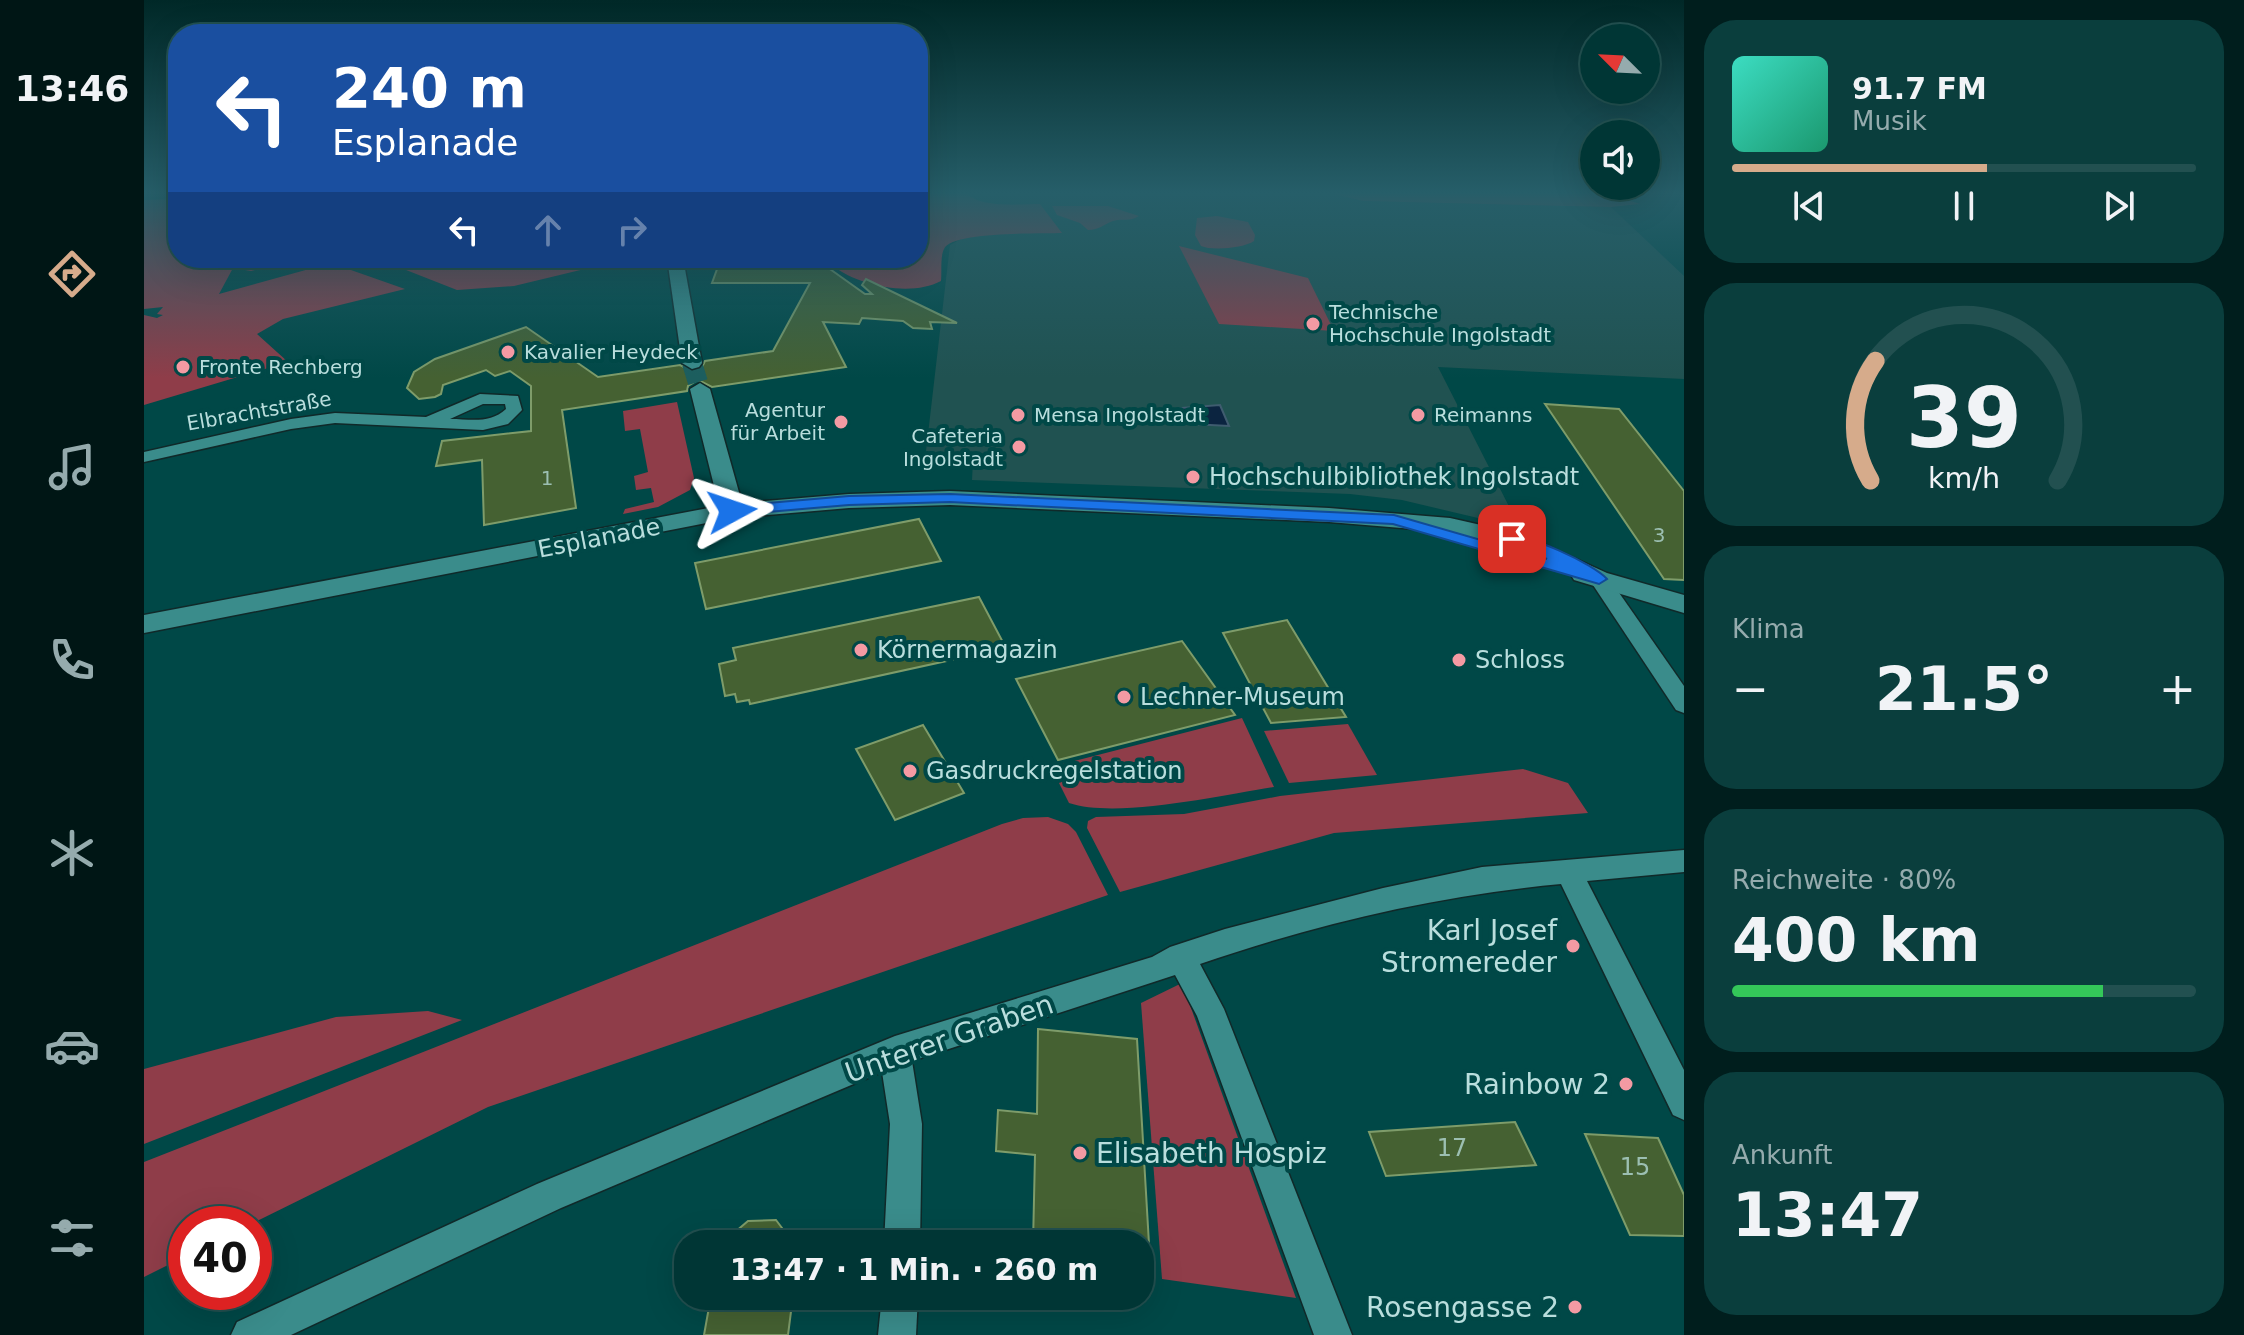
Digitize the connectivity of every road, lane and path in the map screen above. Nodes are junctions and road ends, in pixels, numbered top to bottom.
1 (677, 268) edge
2 (692, 363) tunnel mouth
3 (700, 389) tunnel mouth
4 (431, 421) dead end
5 (144, 457) edge
6 (732, 511) junction
7 (1599, 579) junction
8 (1684, 604) edge
9 (144, 624) edge
10 (1684, 704) edge
11 (1684, 861) edge
12 (1569, 872) junction
13 (1180, 957) junction
14 (895, 1051) junction
15 (1684, 1104) edge
16 (902, 1230) edge
17 (899, 1310) edge
18 (250, 1335) edge
19 (897, 1335) edge
20 (1333, 1335) edge

1 - 2 street
3 - 6 street
4 - 5 street, Elbrachtstraße
6 - 7 street, Esplanade
6 - 9 street, Esplanade
7 - 8 street, Esplanade
7 - 10 street
11 - 12 street, Unterer Graben
12 - 13 street, Unterer Graben
12 - 15 street
13 - 14 street, Unterer Graben
13 - 20 street
14 - 16 street
14 - 18 street, Unterer Graben
17 - 19 street

